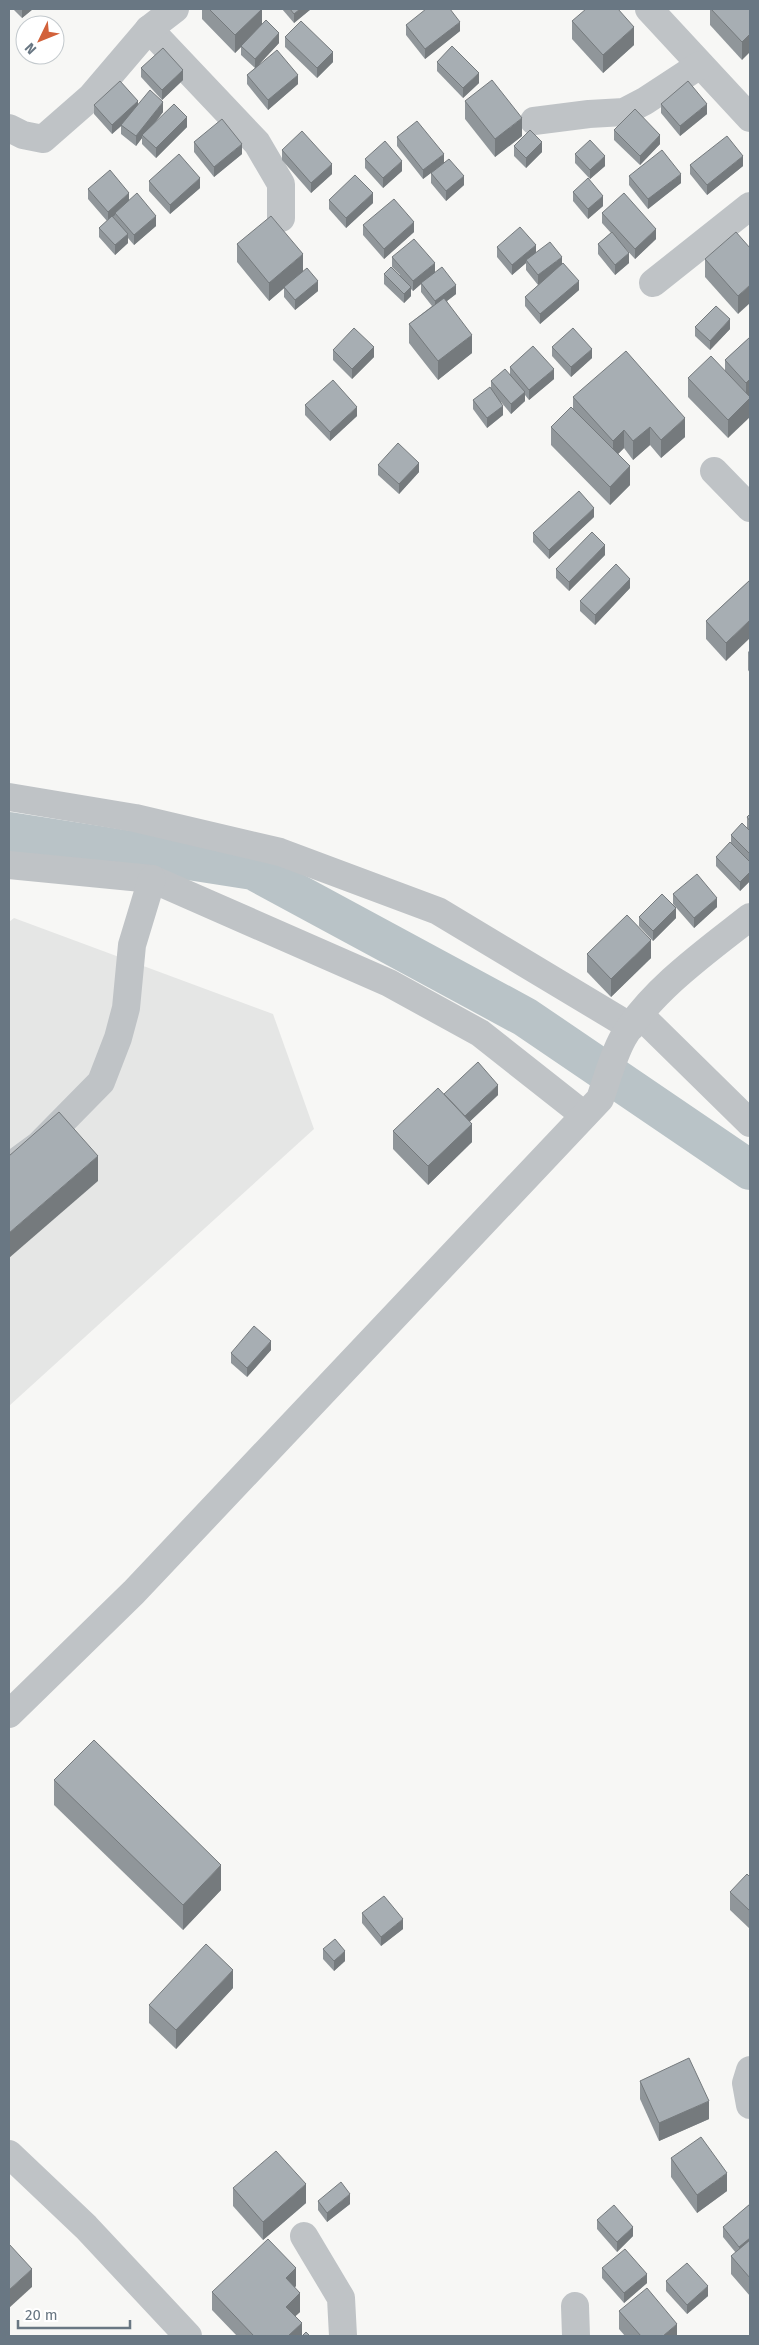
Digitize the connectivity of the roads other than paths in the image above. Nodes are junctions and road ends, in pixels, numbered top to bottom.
1 (175, 9) edge
2 (649, 9) edge
3 (149, 30) junction
4 (700, 65) junction
5 (750, 118) edge
6 (534, 121) dead end
7 (9, 128) edge
8 (750, 206) edge
9 (281, 218) dead end
10 (653, 283) dead end
11 (714, 471) dead end
12 (750, 508) edge
13 (9, 797) edge
14 (9, 865) edge
15 (152, 879) junction
16 (750, 917) edge
17 (631, 1027) junction
18 (592, 1107) junction
19 (750, 1123) edge
20 (9, 1167) edge
21 (9, 1714) edge
22 (750, 2070) edge
23 (750, 2104) edge
24 (9, 2154) edge
25 (304, 2236) dead end
26 (575, 2306) dead end
27 (188, 2336) edge
28 (343, 2336) edge
29 (576, 2336) edge

1 - 3 street
2 - 4 street
3 - 7 street
3 - 9 street
4 - 5 street
4 - 6 street
8 - 10 street
11 - 12 street
13 - 17 street
14 - 15 street
15 - 18 street
15 - 20 street
16 - 17 street
17 - 18 street
17 - 19 street
18 - 21 street
22 - 23 street
24 - 27 street
25 - 28 street
26 - 29 street

